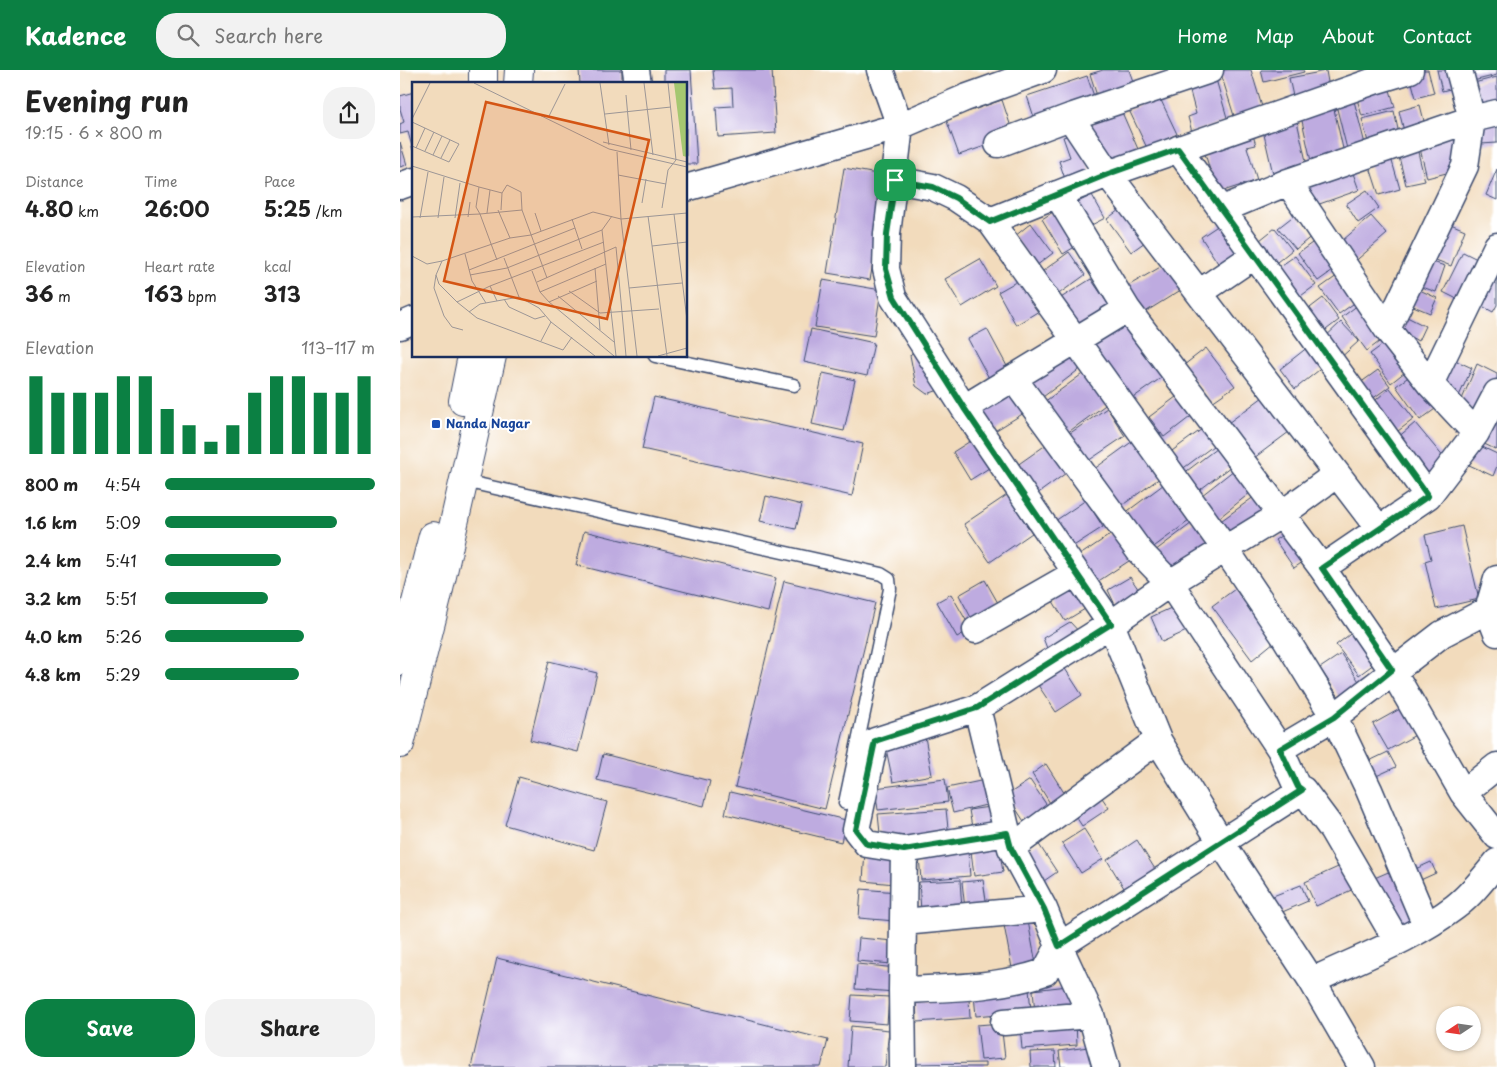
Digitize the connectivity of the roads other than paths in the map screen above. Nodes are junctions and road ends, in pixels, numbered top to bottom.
1 (880, 70) edge
2 (1043, 70) edge
3 (1210, 70) edge
4 (1410, 70) edge
5 (1459, 70) edge
6 (1497, 113) edge
7 (1070, 117) junction
8 (1472, 119) junction
9 (900, 126) junction
10 (998, 144) dead end
11 (1178, 149) junction
12 (1108, 174) junction
13 (895, 180) junction
14 (412, 182) edge
15 (1288, 182) junction
16 (400, 186) edge
17 (688, 187) edge
18 (1056, 194) junction
19 (1221, 210) junction
20 (990, 222) junction
21 (1497, 246) edge
22 (1255, 255) junction
23 (1199, 293) junction
24 (1127, 309) junction
25 (412, 321) edge
26 (400, 326) edge
27 (1388, 329) junction
28 (1077, 341) junction
29 (472, 358) edge
30 (492, 358) edge
31 (665, 358) edge
32 (1013, 378) junction
33 (1430, 384) junction
34 (794, 385) dead end
35 (1497, 393) edge
36 (964, 408) junction
37 (1476, 433) junction
38 (1337, 474) junction
39 (464, 481) junction
40 (1428, 496) junction
41 (1282, 514) junction
42 (1379, 529) junction
43 (1226, 550) junction
44 (1322, 568) junction
45 (1076, 573) junction
46 (1497, 579) edge
47 (1170, 583) junction
48 (1492, 621) edge
49 (1111, 624) junction
50 (976, 630) dead end
51 (400, 668) edge
52 (1392, 670) junction
53 (977, 708) junction
54 (1334, 717) junction
55 (1158, 740) junction
56 (400, 744) edge
57 (1280, 749) junction
58 (1497, 766) edge
59 (1302, 790) junction
60 (1463, 793) junction
61 (845, 803) dead end
62 (1497, 836) edge
63 (1009, 841) junction
64 (1221, 842) junction
65 (904, 850) junction
66 (1497, 862) edge
67 (1044, 909) junction
68 (903, 922) junction
69 (1426, 925) junction
70 (1397, 941) junction
71 (1059, 946) junction
72 (1312, 981) junction
73 (902, 990) junction
74 (1091, 1015) junction
75 (1004, 1022) dead end
76 (903, 1067) edge
77 (1106, 1067) edge
78 (1362, 1067) edge

1 - 9 street
2 - 9 street
3 - 7 street
4 - 11 street
5 - 8 street
6 - 8 street
7 - 10 street
7 - 12 street
8 - 15 street
8 - 27 street
9 - 13 street
9 - 17 street
11 - 12 street
11 - 19 street
12 - 18 street
12 - 23 street
13 - 20 street
13 - 36 street
14 - 16 street
15 - 19 street
15 - 27 street
18 - 20 street
18 - 24 street
19 - 22 street
20 - 28 street
21 - 33 street
22 - 23 street
22 - 40 street
23 - 38 street
24 - 28 street
24 - 41 street
25 - 26 street
27 - 33 street
28 - 32 street
28 - 43 street
29 - 51 street
30 - 39 street
31 - 34 lane
32 - 36 street
32 - 47 street
33 - 37 street
35 - 37 street
36 - 45 street
37 - 40 street
38 - 41 street
38 - 42 street
39 - 56 street
39 - 61 lane
40 - 42 street
41 - 43 street
41 - 44 street
42 - 44 street
43 - 47 street
43 - 54 street
44 - 52 street
45 - 49 street
45 - 50 street
46 - 48 street
47 - 49 street
47 - 57 street
48 - 52 street
49 - 53 street
49 - 55 street
52 - 54 street
52 - 60 street
53 - 63 street
53 - 65 street
54 - 57 street
54 - 69 street
55 - 63 street
55 - 64 street
57 - 59 street
58 - 60 street
59 - 64 street
59 - 70 street
60 - 62 street
63 - 65 street
63 - 67 street
64 - 71 street
64 - 72 street
65 - 68 street
66 - 69 street
67 - 68 street
67 - 71 street
68 - 73 street
69 - 70 street
70 - 72 street
71 - 73 street
71 - 74 street
72 - 78 street
73 - 76 street
74 - 75 street
74 - 77 street

